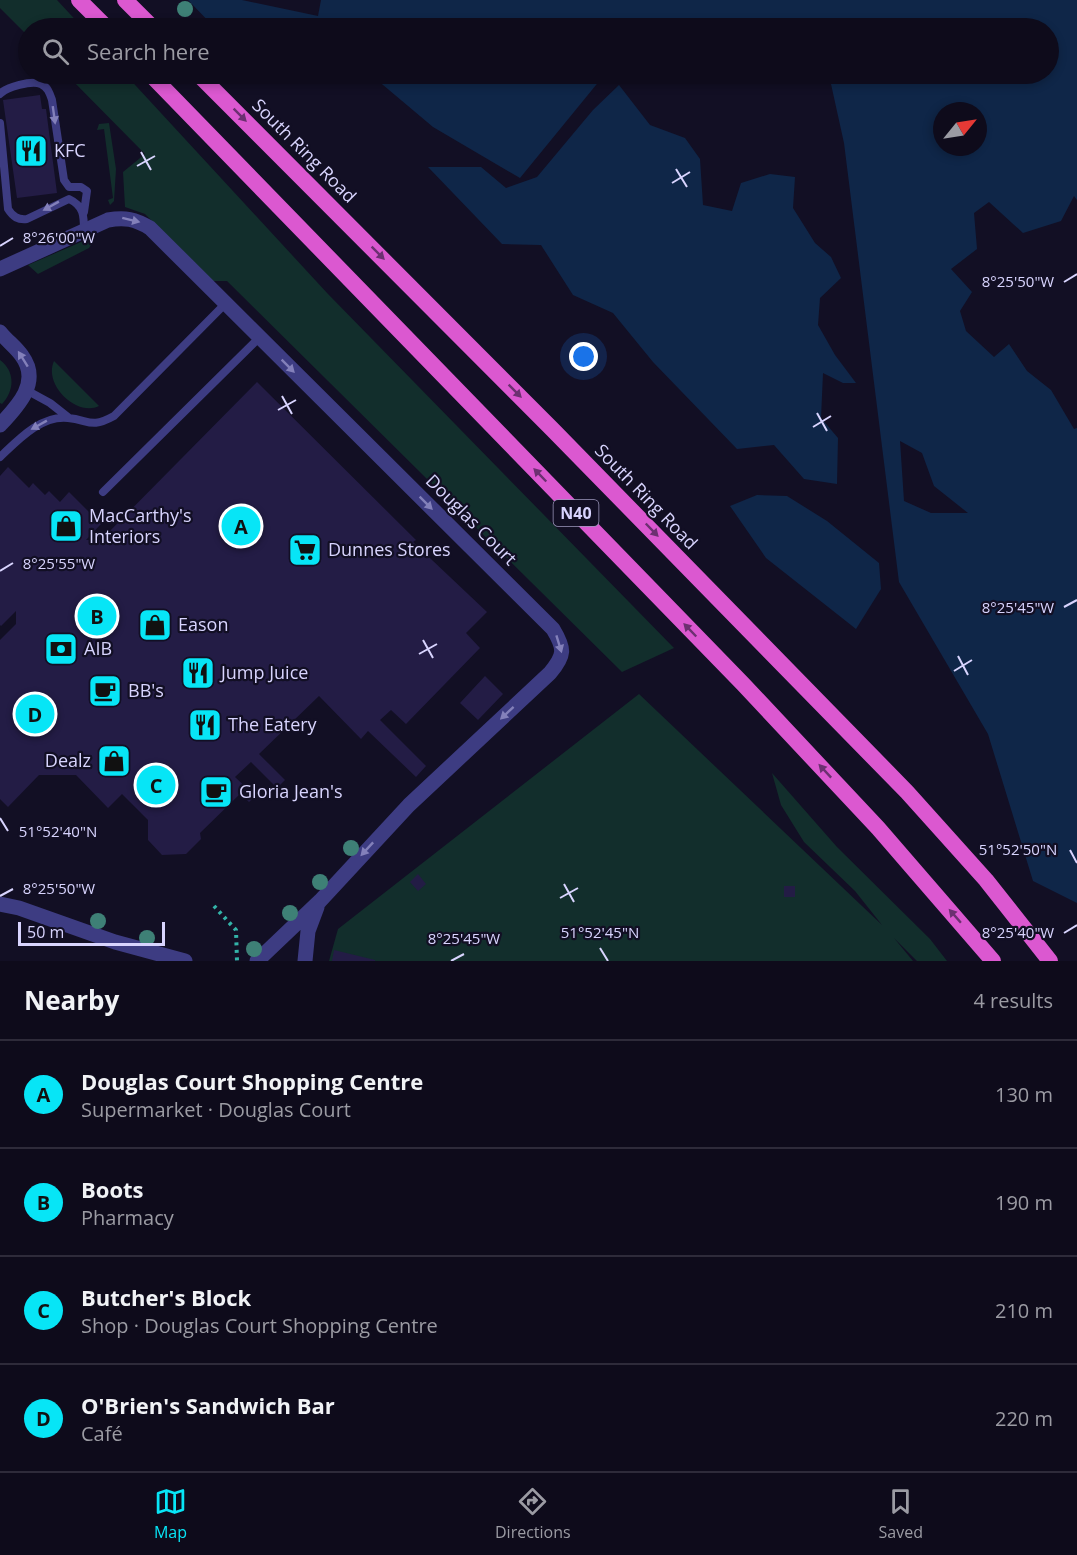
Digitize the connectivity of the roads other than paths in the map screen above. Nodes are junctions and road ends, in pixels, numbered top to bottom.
1 (79, 0) edge
2 (124, 0) edge
3 (97, 18) edge
4 (143, 18) edge
5 (28, 84) edge
6 (42, 84) edge
7 (160, 84) edge
8 (208, 84) edge
9 (0, 94) edge
10 (0, 123) edge
11 (84, 212) junction
12 (84, 231) junction
13 (0, 269) edge
14 (225, 304) junction
15 (0, 332) edge
16 (260, 338) junction
17 (28, 391) junction
18 (69, 418) junction
19 (0, 425) edge
20 (0, 457) edge
21 (103, 492) dead end
22 (320, 901) junction
23 (0, 904) edge
24 (185, 961) edge
25 (257, 961) edge
26 (305, 961) edge
27 (993, 961) edge
28 (1050, 961) edge

1 - 3 highway
2 - 4 highway
9 -> 5 lane
6 -> 11 lane
27 -> 7 highway, N40
8 -> 28 highway, South Ring Road / N40
11 -> 10 lane
11 - 12 lane
12 - 13 street, Douglas Court
12 -> 14 street, Douglas Court
14 - 16 street, Douglas Court
14 - 18 lane
17 -> 15 street
16 - 21 lane
16 -> 22 street, Douglas Court
17 - 18 lane
17 - 19 street
18 -> 20 lane
22 - 25 street, Douglas Court
22 - 26 street
23 - 24 street

